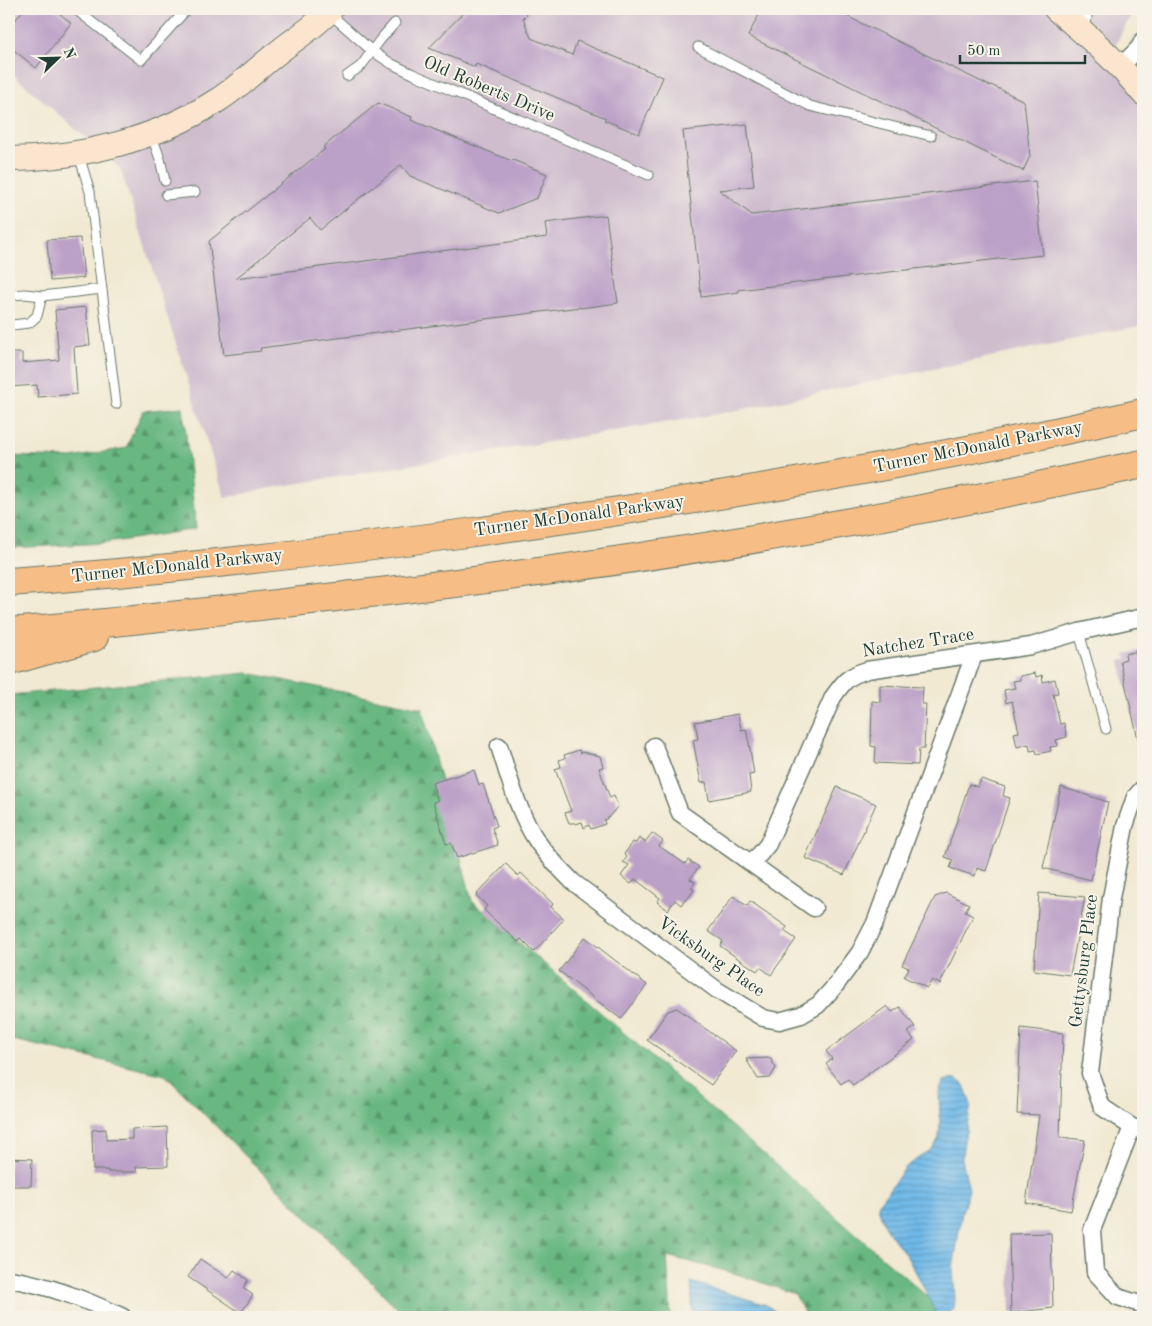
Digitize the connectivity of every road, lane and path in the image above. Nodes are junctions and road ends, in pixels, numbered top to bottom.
1 (75, 9) edge
2 (187, 9) edge
3 (1056, 9) edge
4 (1090, 9) edge
5 (322, 10) edge
6 (395, 23) dead end
7 (1086, 34) junction
8 (1143, 40) edge
9 (698, 47) dead end
10 (372, 51) junction
11 (1120, 67) junction
12 (348, 76) dead end
13 (1143, 94) edge
14 (151, 133) junction
15 (931, 136) dead end
16 (79, 154) junction
17 (9, 159) edge
18 (649, 175) dead end
19 (165, 181) dead end
20 (195, 192) dead end
21 (166, 195) dead end
22 (102, 289) junction
23 (42, 296) junction
24 (9, 297) edge
25 (9, 323) edge
26 (116, 404) dead end
27 (1143, 413) edge
28 (1143, 464) edge
29 (9, 582) edge
30 (1143, 617) edge
31 (157, 618) junction
32 (9, 632) edge
33 (1079, 632) junction
34 (974, 655) junction
35 (9, 661) edge
36 (1106, 729) dead end
37 (499, 746) dead end
38 (654, 746) dead end
39 (1143, 788) edge
40 (750, 862) junction
41 (814, 908) dead end
42 (1138, 1128) edge
43 (9, 1279) edge
44 (1143, 1305) edge
45 (123, 1317) edge

1 - 2 lane
3 - 7 street
4 - 7 lane
5 - 10 lane, Old Roberts Drive
5 - 14 street
6 - 10 lane
7 - 11 street
8 - 11 street
9 - 15 lane
10 - 12 lane
10 - 18 lane, Old Roberts Drive
11 - 13 street
14 - 16 street
14 - 19 lane
16 - 17 street
16 - 22 lane
20 - 21 lane
22 - 23 lane
22 - 26 lane
23 - 24 lane
23 - 25 lane
27 - 29 highway, Turner McDonald Parkway
28 - 31 highway
30 - 33 street, Natchez Trace
31 - 32 highway
31 - 35 highway
33 - 34 street, Natchez Trace
33 - 36 lane
34 - 37 street, Vicksburg Place
34 - 40 street, Natchez Trace
38 - 40 street
39 - 42 street, Gettysburg Place
40 - 41 street
42 - 44 street, Gettysburg Place
43 - 45 street

